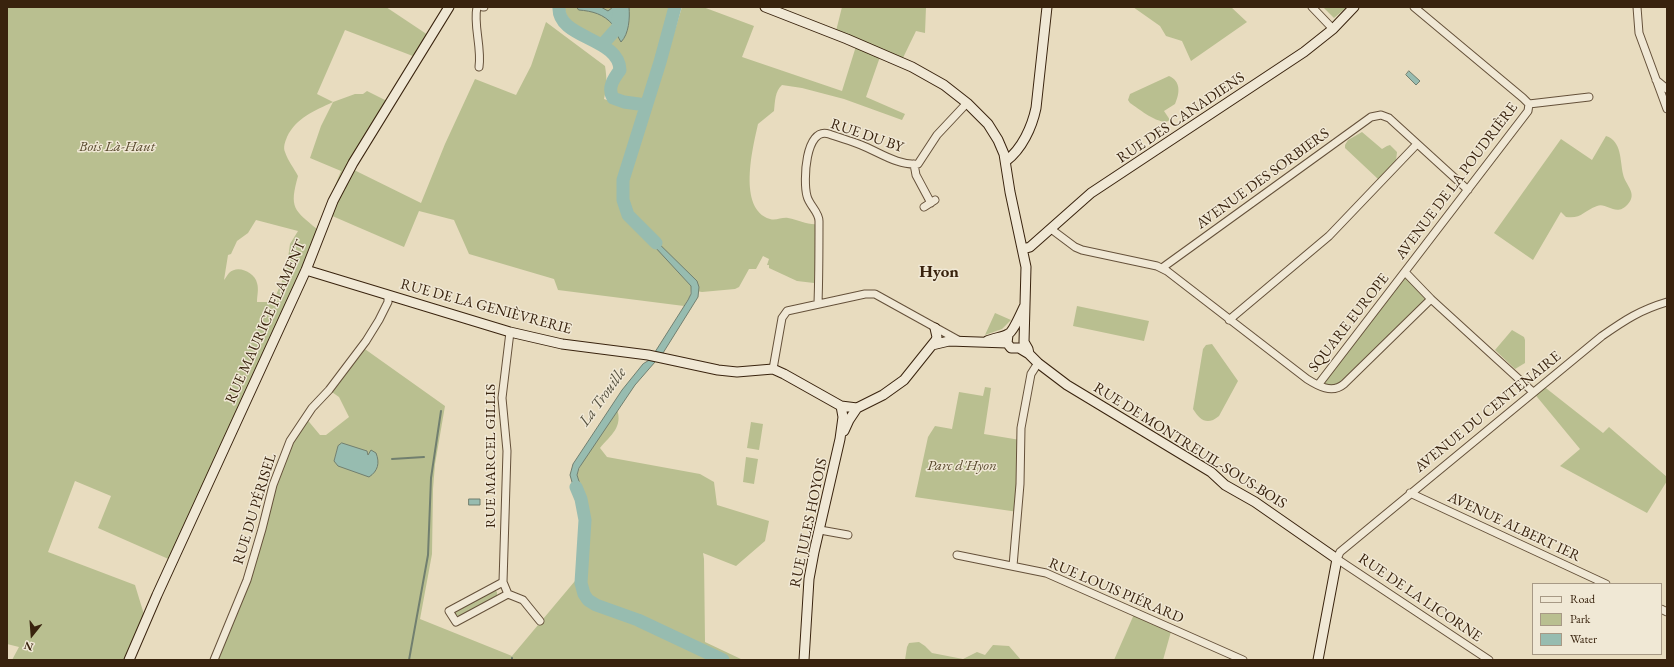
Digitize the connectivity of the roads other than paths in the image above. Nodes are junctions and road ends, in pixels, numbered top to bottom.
1 (449, 7) edge
2 (477, 7) edge
3 (765, 7) edge
4 (1047, 7) edge
5 (1312, 7) edge
6 (1354, 7) edge
7 (1414, 7) edge
8 (1637, 7) edge
9 (1333, 29) junction
10 (479, 66) dead end
11 (1656, 80) junction
12 (1667, 89) edge
13 (1588, 97) dead end
14 (967, 103) junction
15 (1529, 104) junction
16 (1667, 109) edge
17 (1417, 144) junction
18 (1006, 161) junction
19 (914, 164) junction
20 (1468, 190) junction
21 (924, 207) dead end
22 (1051, 229) junction
23 (1023, 249) junction
24 (1162, 268) junction
25 (306, 270) junction
26 (1405, 272) junction
27 (388, 295) junction
28 (1431, 299) junction
29 (1667, 302) edge
30 (818, 303) junction
31 (1024, 307) junction
32 (1228, 320) junction
33 (935, 328) junction
34 (510, 332) junction
35 (1009, 336) junction
36 (958, 341) junction
37 (1022, 342) junction
38 (934, 343) junction
39 (1038, 363) junction
40 (773, 369) junction
41 (1318, 385) junction
42 (1533, 392) junction
43 (841, 406) junction
44 (857, 408) junction
45 (840, 439) junction
46 (1410, 493) junction
47 (820, 530) junction
48 (848, 535) dead end
49 (957, 555) dead end
50 (1337, 559) junction
51 (1013, 566) junction
52 (503, 582) junction
53 (1604, 583) edge
54 (508, 594) junction
55 (540, 621) dead end
56 (129, 660) edge
57 (214, 660) edge
58 (804, 660) edge
59 (1243, 660) edge
60 (1318, 660) edge
61 (1489, 660) edge

1 - 25 street, RUE MAURICE FLAMENT
2 - 10 street
3 - 14 street
4 - 18 street
5 - 9 street
6 - 9 street, RUE DES CANADIENS
7 - 15 street, AVENUE DE LA POUDRIÈRE
8 - 11 street
9 - 22 street, RUE DES CANADIENS
11 - 12 street
11 - 16 street
13 - 15 street
14 - 18 street
14 - 19 street, RUE DU BY
15 - 20 street, AVENUE DE LA POUDRIÈRE
17 - 20 street
17 - 24 street, AVENUE DES SORBIERS
17 - 32 street
18 - 23 street
19 - 21 street, RUE DU BY
19 - 30 street, RUE DU BY
20 - 26 street, AVENUE DE LA POUDRIÈRE
22 - 23 street, RUE DES CANADIENS
22 - 24 street
23 - 31 street
24 - 32 street
25 - 27 street, RUE DE LA GENIÈVRERIE
25 - 56 street, RUE MAURICE FLAMENT
26 - 28 street, AVENUE DE LA POUDRIÈRE
26 - 41 street, SQUARE EUROPE
27 - 34 street, RUE DE LA GENIÈVRERIE
27 - 57 street, RUE DU PÉRISEL
28 - 41 street, SQUARE EUROPE
28 - 42 street, AVENUE DE LA POUDRIÈRE
29 - 42 street, AVENUE DU CENTENAIRE
30 - 33 street
30 - 40 street
31 - 35 street
31 - 37 street
32 - 41 street
33 - 36 street
33 - 38 street
34 - 40 street, RUE DE LA GENIÈVRERIE
34 - 52 street, RUE MARCEL GILLIS
35 - 36 street
35 - 37 street
35 - 37 street
36 - 38 street
37 - 39 street, RUE DE MONTREUIL-SOUS-BOIS
38 - 44 street
39 - 50 street, RUE DE MONTREUIL-SOUS-BOIS
39 - 51 street
40 - 43 street
42 - 46 street, AVENUE DU CENTENAIRE
43 - 44 street
43 - 45 street, RUE JULES HOYOIS
44 - 45 street, RUE JULES HOYOIS
45 - 47 street, RUE JULES HOYOIS
46 - 50 street, AVENUE DU CENTENAIRE
46 - 53 street, AVENUE ALBERT IER
47 - 48 street
47 - 58 street, RUE JULES HOYOIS
49 - 51 street, RUE LOUIS PIÉRARD
50 - 60 street
50 - 61 street, RUE DE LA LICORNE
51 - 59 street, RUE LOUIS PIÉRARD
52 - 54 street, RUE MARCEL GILLIS
52 - 54 street
54 - 55 street

